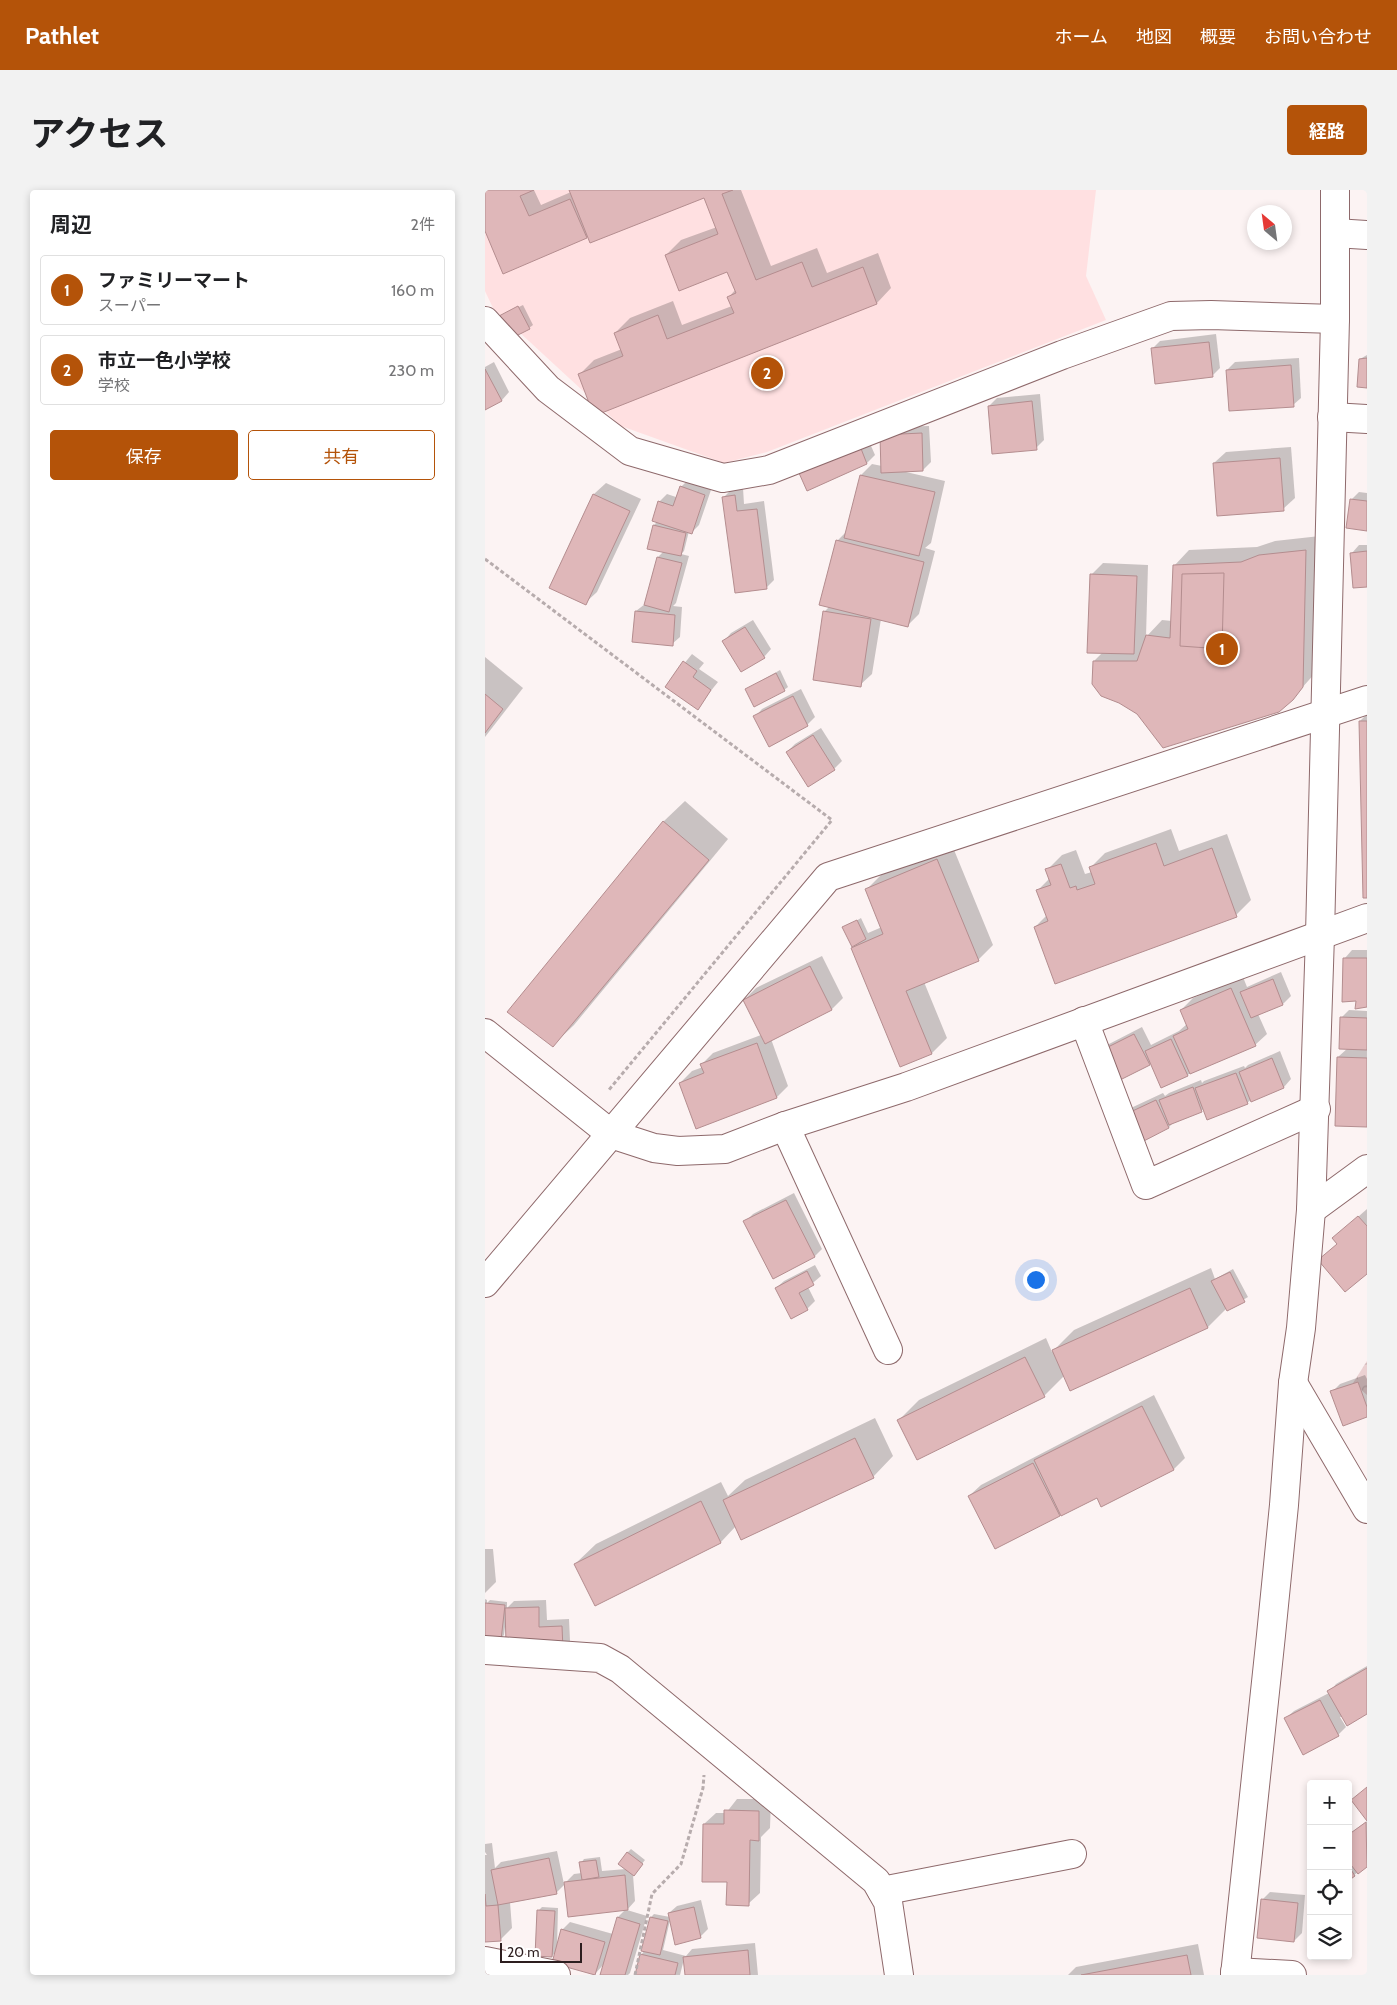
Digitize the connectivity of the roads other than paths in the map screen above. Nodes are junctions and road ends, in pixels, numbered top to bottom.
1 (1335, 190) edge
2 (1335, 233) junction
3 (1367, 235) edge
4 (1335, 319) junction
5 (485, 321) edge
6 (1332, 417) junction
7 (1367, 419) edge
8 (1367, 700) edge
9 (1324, 715) junction
10 (1367, 918) edge
11 (1320, 935) junction
12 (1084, 1021) junction
13 (485, 1033) edge
14 (1315, 1110) junction
15 (785, 1126) junction
16 (611, 1134) junction
17 (1362, 1182) edge
18 (1311, 1210) junction
19 (485, 1283) edge
20 (888, 1350) dead end
21 (1293, 1383) junction
22 (1367, 1509) edge
23 (485, 1650) edge
24 (1072, 1854) dead end
25 (882, 1891) junction
26 (485, 1960) edge
27 (1235, 1974) edge
28 (556, 1975) edge
29 (899, 1975) edge
30 (1292, 1975) edge

1 - 2 street
2 - 3 street
2 - 4 street
4 - 5 street
4 - 6 street
6 - 7 street
6 - 9 street
8 - 9 street
9 - 11 street
9 - 16 street
10 - 11 street
11 - 12 street
11 - 14 street
12 - 14 street
12 - 15 street
13 - 16 street
14 - 18 street
15 - 16 street
15 - 20 street
16 - 19 street
17 - 18 street
18 - 21 street
21 - 22 street
21 - 27 street
23 - 25 street
24 - 25 street
25 - 29 street
26 - 28 street
27 - 30 street

